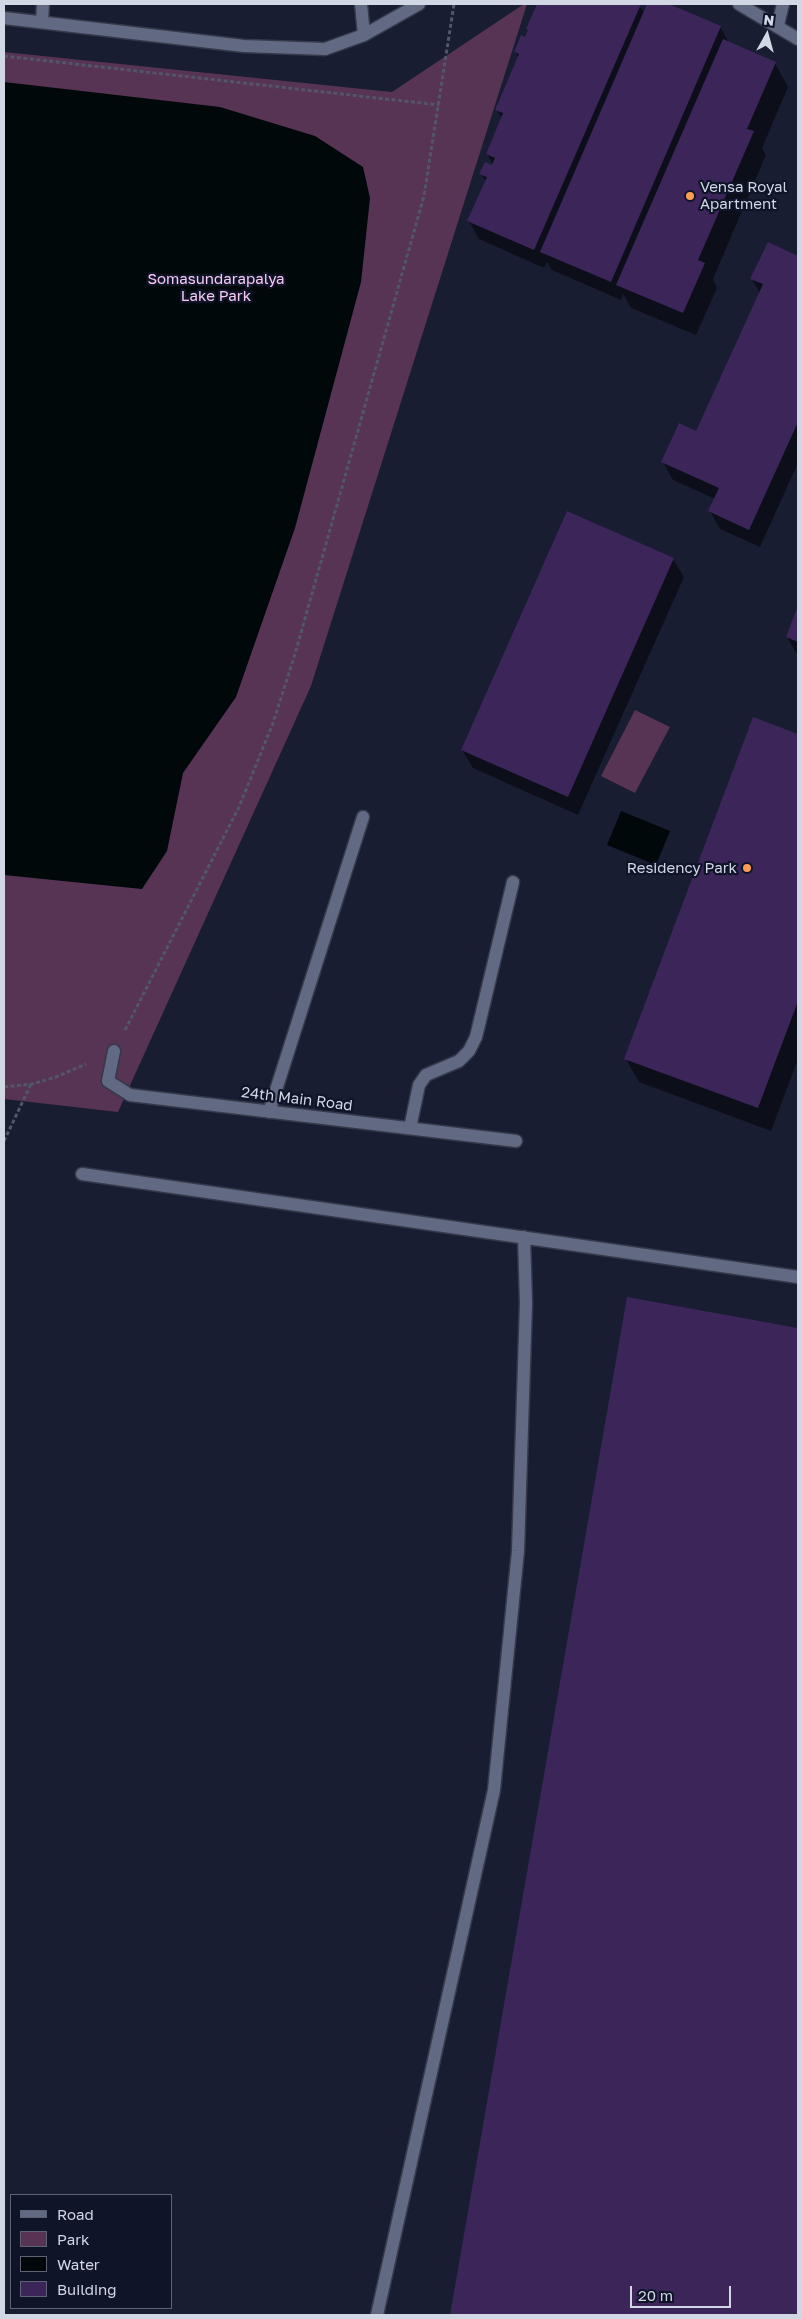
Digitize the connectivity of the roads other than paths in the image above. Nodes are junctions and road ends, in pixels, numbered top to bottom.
1 (43, 4) edge
2 (361, 4) edge
3 (419, 4) edge
4 (739, 4) edge
5 (783, 4) edge
6 (4, 18) edge
7 (42, 22) junction
8 (778, 26) junction
9 (364, 35) junction
10 (798, 39) edge
11 (363, 817) dead end
12 (513, 882) dead end
13 (114, 1051) road end
14 (269, 1112) junction
15 (410, 1128) junction
16 (516, 1141) dead end
17 (82, 1174) dead end
18 (524, 1237) junction
19 (798, 1277) edge
20 (377, 2315) edge

1 - 7 street
2 - 9 street
3 - 9 street
4 - 8 street
5 - 8 street
6 - 7 street
7 - 9 street
8 - 10 street
11 - 14 street
12 - 15 street
13 - 14 street, 24th Main Road
14 - 15 street, 24th Main Road
15 - 16 street, 24th Main Road
17 - 18 street
18 - 19 street
18 - 20 street

